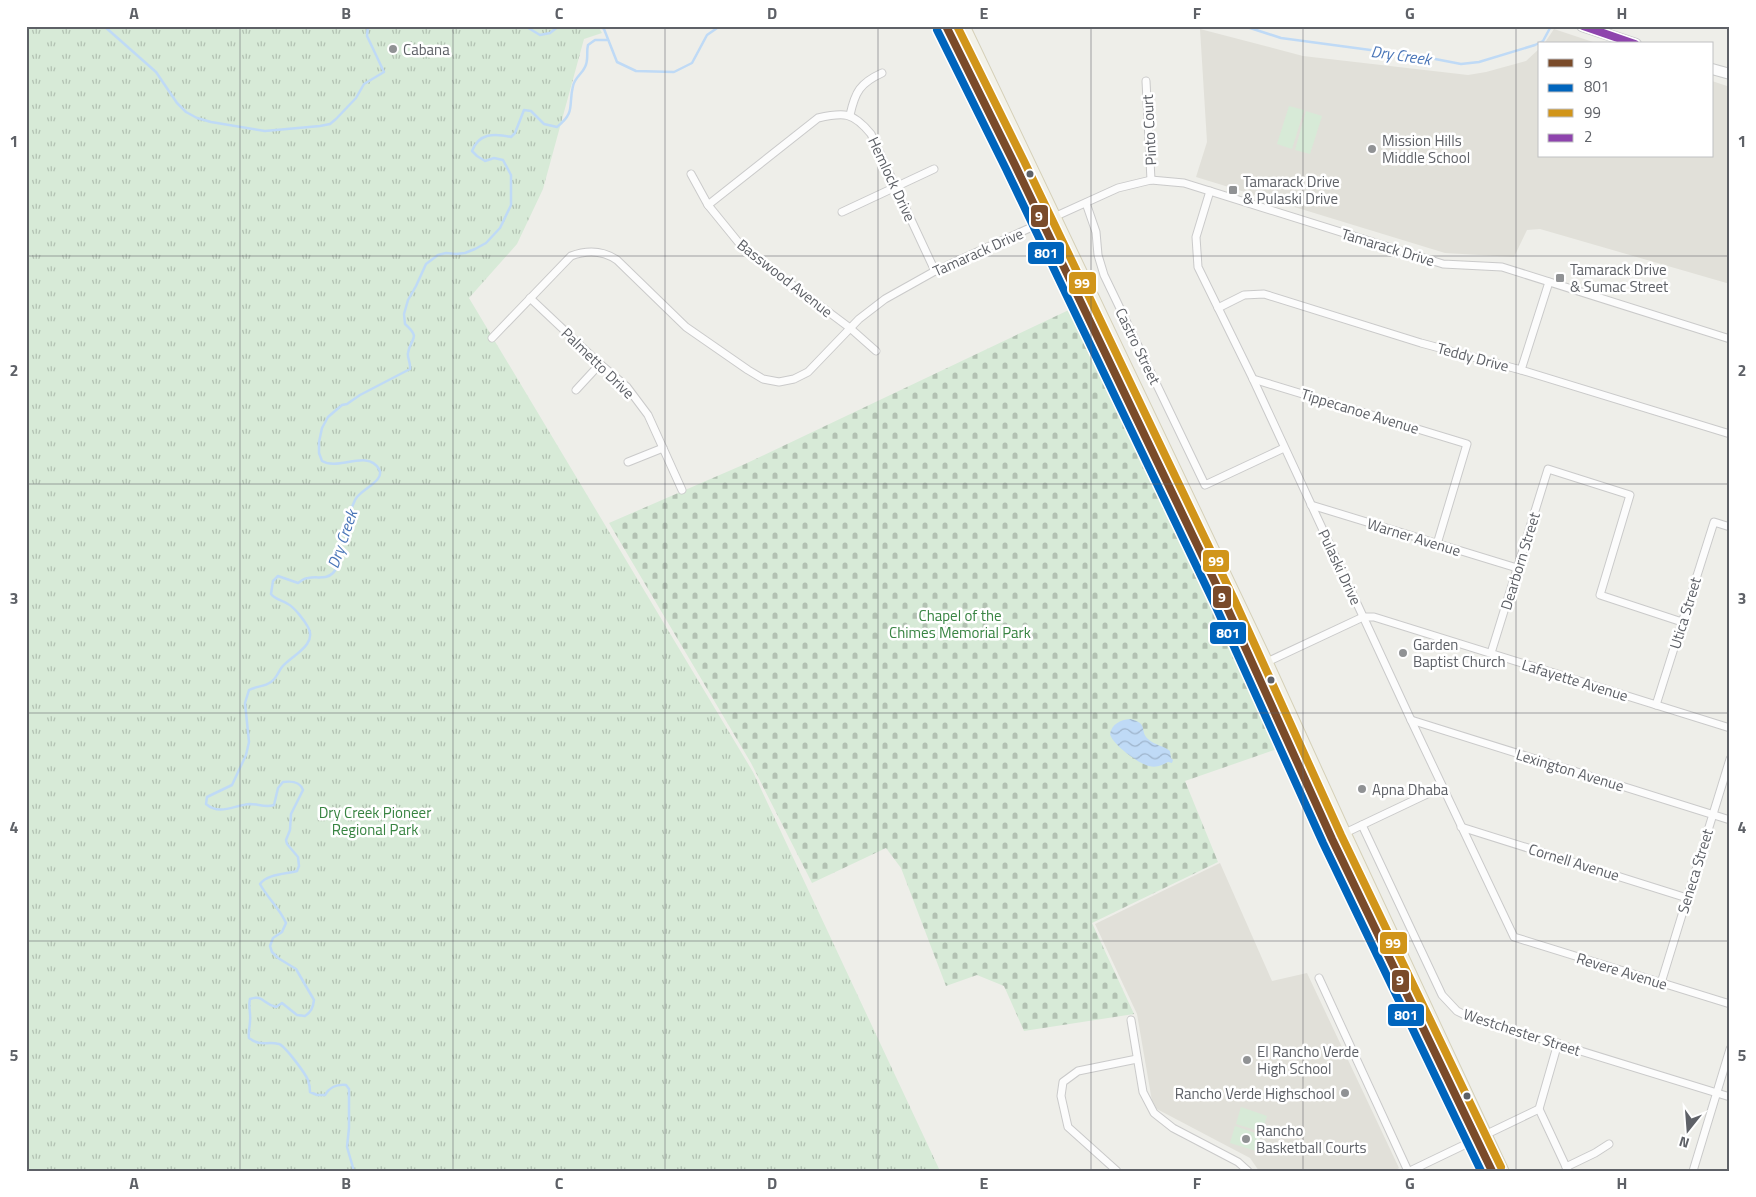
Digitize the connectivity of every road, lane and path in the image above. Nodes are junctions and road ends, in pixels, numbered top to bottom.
1 (946, 26) edge
2 (964, 26) edge
3 (1582, 26) edge
4 (1630, 42) edge
5 (1714, 69) edge
6 (882, 73) dead end
7 (1730, 74) edge
8 (1146, 81) dead end
9 (850, 115) junction
10 (934, 169) dead end
11 (691, 174) dead end
12 (1151, 180) junction
13 (896, 188) junction
14 (1210, 191) junction
15 (1086, 203) junction
16 (708, 205) junction
17 (842, 212) dead end
18 (1054, 218) junction
19 (1043, 223) junction
20 (935, 272) junction
21 (1549, 282) junction
22 (530, 298) junction
23 (1218, 308) junction
24 (850, 328) junction
25 (492, 338) dead end
26 (1730, 339) edge
27 (876, 351) dead end
28 (600, 364) junction
29 (1521, 370) junction
30 (1253, 379) junction
31 (576, 390) dead end
32 (1730, 434) edge
33 (663, 448) junction
34 (1284, 448) junction
35 (628, 462) dead end
36 (682, 490) dead end
37 (1311, 505) junction
38 (1730, 527) edge
39 (1437, 544) junction
40 (1517, 568) junction
41 (1363, 617) junction
42 (1682, 622) junction
43 (1491, 654) junction
44 (1267, 662) junction
45 (1258, 672) junction
46 (1656, 705) junction
47 (1411, 720) junction
48 (1730, 728) edge
49 (1730, 759) edge
50 (1442, 787) junction
51 (1711, 814) junction
52 (1730, 820) edge
53 (1362, 825) junction
54 (1462, 827) junction
55 (1329, 833) junction
56 (1345, 833) junction
57 (1687, 898) junction
58 (1514, 938) joint
59 (1319, 978) dead end
60 (1661, 983) junction
61 (1730, 1004) edge
62 (1130, 1020) dead end
63 (1558, 1044) junction
64 (1730, 1049) edge
65 (1137, 1059) junction
66 (1717, 1092) junction
67 (1730, 1097) edge
68 (1539, 1109) junction
69 (1481, 1136) junction
70 (1609, 1144) dead end
71 (1567, 1169) edge
72 (1117, 1171) edge
73 (1248, 1171) edge
74 (1409, 1171) edge
75 (1492, 1171) edge
76 (1503, 1171) edge
77 (1693, 1171) edge

1 - 19 main road
2 - 18 main road
3 - 4 main road
5 - 7 main road
6 - 9 street
8 - 12 street, Pinto Court
9 - 13 street, Hemlock Drive
9 - 16 street
10 - 13 street
11 - 16 street, Basswood Avenue
12 - 14 street, Tamarack Drive
12 - 15 street, Tamarack Drive
13 - 17 street
13 - 20 street, Hemlock Drive
14 - 21 street, Tamarack Drive
14 - 23 street, Pulaski Drive
15 - 18 street, Tamarack Drive
15 - 34 street, Castro Street
16 - 24 street, Basswood Avenue
18 - 19 street, Tamarack Drive
18 - 44 main road
19 - 20 street, Tamarack Drive
19 - 45 main road
20 - 24 street, Tamarack Drive
21 - 26 street, Tamarack Drive
21 - 29 street
22 - 24 street, Tamarack Drive
22 - 25 street, Tamarack Drive
22 - 28 street, Palmetto Drive
23 - 29 street, Teddy Drive
23 - 30 street, Pulaski Drive
24 - 27 street, Basswood Avenue
28 - 31 street
28 - 33 street, Palmetto Drive
29 - 32 street, Teddy Drive
30 - 34 street, Pulaski Drive
30 - 39 street, Tippecanoe Avenue
33 - 35 street
33 - 36 street, Palmetto Drive
34 - 37 street, Pulaski Drive
37 - 39 street, Warner Avenue
37 - 41 street, Pulaski Drive
38 - 42 street, Utica Street
39 - 40 street, Warner Avenue
40 - 42 street, Dearborn Street
40 - 43 street, Dearborn Street
41 - 43 street, Lafayette Avenue
41 - 44 street
41 - 47 street, Pulaski Drive
42 - 46 street, Utica Street
43 - 46 street, Lafayette Avenue
44 - 45 street
44 - 56 main road
45 - 55 main road
46 - 48 street, Lafayette Avenue
47 - 50 street, Pulaski Drive
47 - 51 street, Lexington Avenue
49 - 51 street, Seneca Street
50 - 53 street
50 - 54 street, Pulaski Drive
51 - 52 street, Lexington Avenue
51 - 57 street, Seneca Street
53 - 56 street
53 - 63 street, Westchester Street
54 - 57 street, Cornell Avenue
54 - 58 street, Pulaski Drive
55 - 56 street
55 - 69 main road
56 - 69 main road
57 - 60 street, Seneca Street
58 - 60 street, Revere Avenue
59 - 74 street
60 - 61 street, Revere Avenue
62 - 65 street
63 - 66 street, Westchester Street
63 - 68 street
64 - 66 street
65 - 72 street
65 - 73 street
66 - 67 street, Westchester Street
66 - 77 street
68 - 69 street
68 - 71 street
69 - 74 street
69 - 75 main road
69 - 76 main road
70 - 71 street

